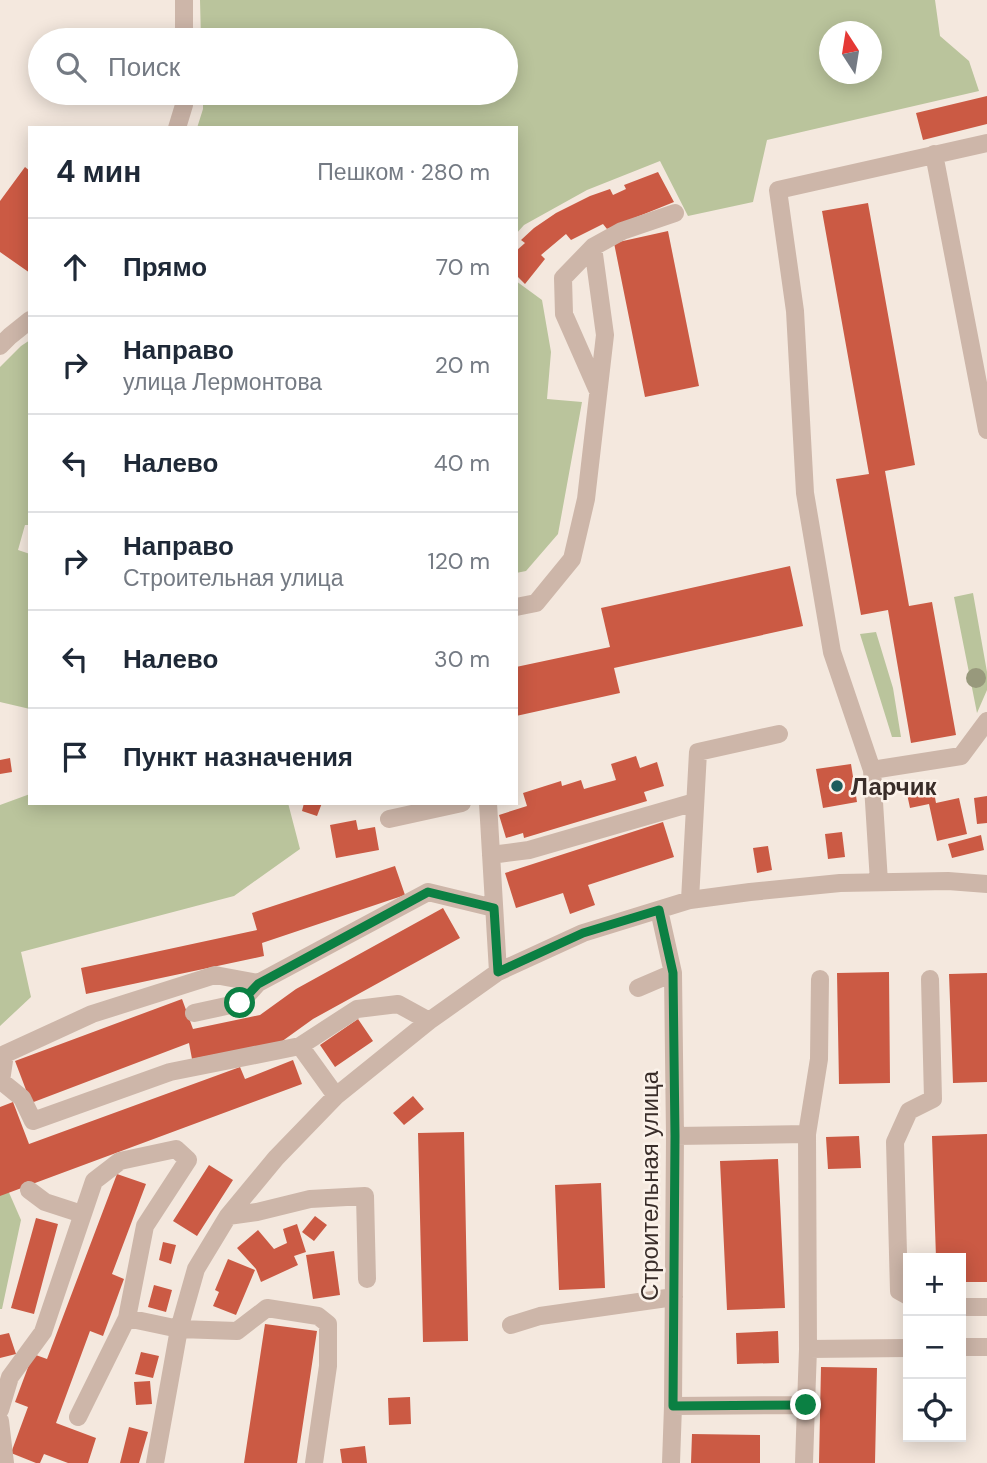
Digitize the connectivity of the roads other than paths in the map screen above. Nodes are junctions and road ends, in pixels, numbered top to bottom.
1 (184, 0) edge
2 (184, 28) edge
3 (184, 105) edge
4 (178, 126) edge
5 (987, 142) edge
6 (934, 154) junction
7 (675, 213) dead end
8 (593, 247) junction
9 (28, 322) edge
10 (0, 346) edge
11 (599, 393) junction
12 (987, 430) edge
13 (518, 607) edge
14 (987, 722) edge
15 (779, 734) dead end
16 (872, 770) junction
17 (695, 802) junction
18 (453, 805) edge
19 (488, 805) edge
20 (389, 819) dead end
21 (491, 855) junction
22 (879, 882) junction
23 (987, 884) edge
24 (690, 900) junction
25 (494, 908) junction
26 (659, 910) junction
27 (498, 972) junction
28 (673, 973) junction
29 (820, 979) dead end
30 (930, 979) dead end
31 (258, 984) junction
32 (638, 988) dead end
33 (194, 1013) dead end
34 (429, 1021) junction
35 (300, 1046) junction
36 (1, 1081) edge
37 (336, 1096) junction
38 (807, 1134) junction
39 (675, 1136) junction
40 (29, 1190) dead end
41 (82, 1214) junction
42 (228, 1216) junction
43 (367, 1279) dead end
44 (903, 1293) edge
45 (674, 1297) junction
46 (966, 1307) edge
47 (987, 1307) edge
48 (127, 1318) junction
49 (511, 1325) dead end
50 (179, 1329) junction
51 (966, 1347) edge
52 (987, 1347) edge
53 (903, 1348) edge
54 (808, 1349) junction
55 (806, 1405) junction
56 (673, 1406) junction
57 (0, 1409) edge
58 (78, 1417) dead end
59 (0, 1421) edge
60 (5, 1463) edge
61 (155, 1463) edge
62 (314, 1463) edge
63 (671, 1463) edge
64 (804, 1463) edge

1 - 2 street
3 - 4 street
5 - 6 street
6 - 12 street
6 - 16 street
7 - 8 street
8 - 11 street
8 - 11 street
9 - 10 street
11 - 13 street
14 - 16 street
15 - 17 street
16 - 22 street
17 - 21 street
17 - 24 street
18 - 20 street
19 - 21 street
21 - 25 street
22 - 23 street
22 - 24 street
24 - 26 street
25 - 27 street
25 - 31 street
26 - 27 street
26 - 28 street, Строительная улица
27 - 34 street
28 - 32 street
28 - 39 street, Строительная улица
29 - 38 street
30 - 44 street
31 - 33 street
31 - 36 street
34 - 35 street
34 - 37 street
35 - 36 street
35 - 37 street
37 - 42 street
38 - 39 street
38 - 54 street
39 - 45 street, Строительная улица
40 - 41 street
41 - 48 street
41 - 57 street
42 - 43 street
42 - 50 street
45 - 49 street
45 - 56 street, Строительная улица
46 - 47 street
48 - 50 street
48 - 58 street
50 - 61 street
50 - 62 street
51 - 52 street
53 - 54 street
54 - 55 street
55 - 56 street
55 - 64 street
56 - 63 street, Строительная улица
59 - 60 street

